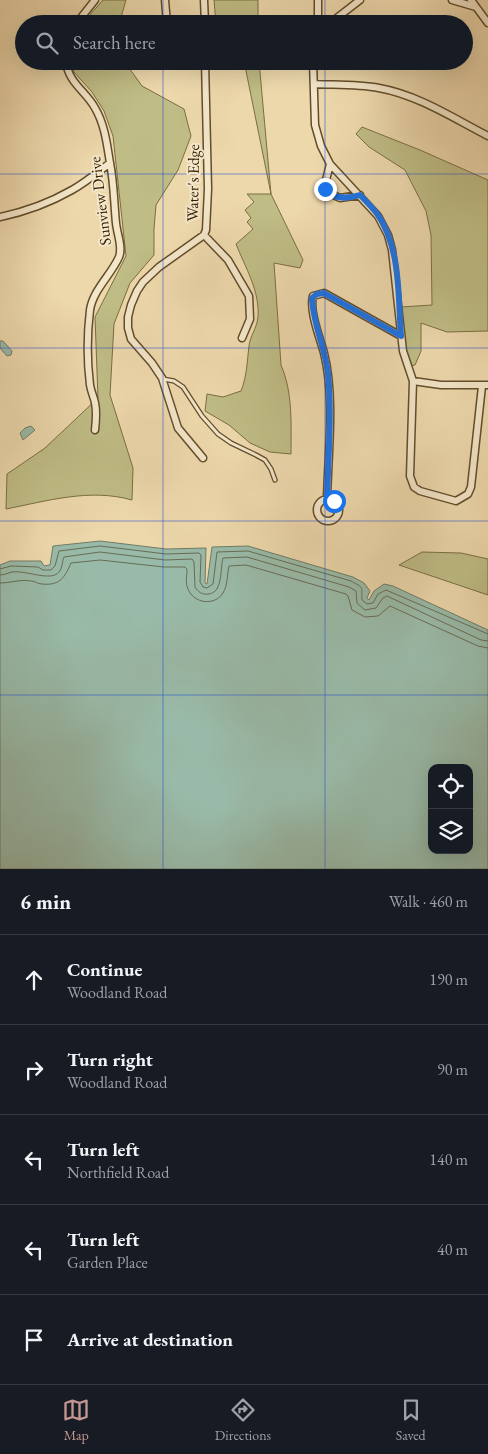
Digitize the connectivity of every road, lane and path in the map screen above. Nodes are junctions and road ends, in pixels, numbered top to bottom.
1 (95, 0) edge
2 (165, 0) edge
3 (204, 0) edge
4 (318, 0) edge
5 (360, 0) edge
6 (452, 0) edge
7 (471, 0) edge
8 (476, 7) junction
9 (83, 15) edge
10 (166, 15) edge
11 (204, 15) edge
12 (318, 15) edge
13 (341, 15) edge
14 (488, 23) edge
15 (68, 70) edge
16 (205, 70) edge
17 (314, 70) edge
18 (314, 84) junction
19 (488, 136) edge
20 (110, 163) junction
21 (330, 164) junction
22 (360, 195) junction
23 (0, 217) edge
24 (204, 235) junction
25 (401, 336) junction
26 (242, 338) dead end
27 (162, 378) junction
28 (413, 381) junction
29 (485, 386) edge
30 (95, 430) dead end
31 (203, 458) dead end
32 (275, 480) dead end
33 (327, 500) dead end

1 - 9 street
2 - 10 street
3 - 11 street
4 - 12 street
5 - 13 street
6 - 8 street
7 - 8 street
8 - 14 street
15 - 20 street, Sunview Drive
16 - 24 street, Water's Edge
17 - 18 street
18 - 19 street
18 - 21 street
20 - 23 street
20 - 30 street, Sunview Drive
21 - 22 street
21 - 22 street
22 - 25 street
24 - 26 street
24 - 27 street, Water's Edge
25 - 28 street
25 - 33 street
27 - 31 street, Water's Edge
27 - 32 lane
28 - 29 street
28 - 29 street

